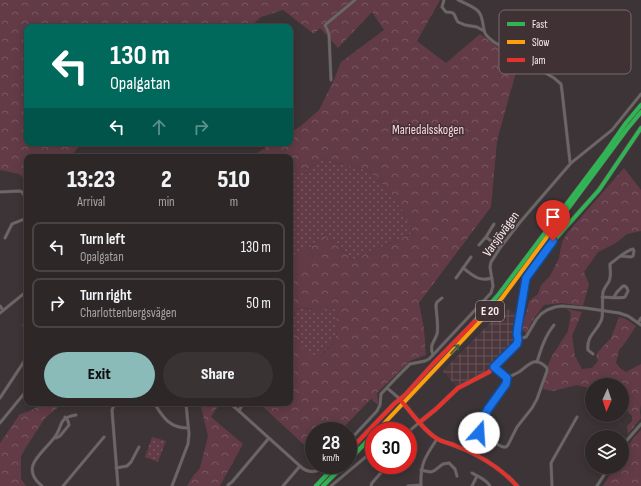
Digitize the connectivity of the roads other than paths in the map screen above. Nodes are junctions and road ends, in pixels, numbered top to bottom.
1 (355, 0) edge
2 (444, 0) edge
3 (458, 0) edge
4 (484, 31) junction
5 (499, 45) edge
6 (547, 74) edge
7 (331, 80) dead end
8 (641, 94) edge
9 (641, 105) edge
10 (641, 112) edge
11 (641, 128) edge
12 (571, 163) junction
13 (0, 192) edge
14 (24, 195) edge
15 (24, 219) edge
16 (494, 224) dead end
17 (486, 237) junction
18 (5, 238) dead end
19 (543, 239) junction
20 (479, 245) dead end
21 (500, 248) junction
22 (621, 256) junction
23 (471, 257) dead end
24 (463, 268) junction
25 (456, 278) dead end
26 (492, 278) junction
27 (24, 293) edge
28 (602, 297) junction
29 (614, 297) junction
30 (442, 298) dead end
31 (0, 306) edge
32 (3, 310) junction
33 (602, 310) junction
34 (0, 313) edge
35 (641, 318) edge
36 (638, 323) junction
37 (554, 325) dead end
38 (641, 325) edge
39 (518, 339) junction
40 (593, 354) dead end
41 (433, 355) junction
42 (24, 362) edge
43 (537, 362) junction
44 (494, 367) junction
45 (507, 378) junction
46 (387, 388) junction
47 (24, 394) edge
48 (0, 398) edge
49 (400, 400) junction
50 (404, 403) junction
51 (113, 406) edge
52 (156, 406) edge
53 (186, 406) edge
54 (233, 406) dead end
55 (241, 406) edge
56 (239, 411) junction
57 (76, 414) dead end
58 (65, 417) junction
59 (576, 418) dead end
60 (386, 422) edge
61 (420, 422) junction
62 (0, 423) edge
63 (417, 424) edge
64 (641, 424) edge
65 (188, 428) junction
66 (460, 429) dead end
67 (479, 431) junction
68 (357, 432) edge
69 (104, 437) dead end
70 (55, 438) junction
71 (269, 438) junction
72 (437, 438) junction
73 (629, 438) edge
74 (357, 443) edge
75 (365, 443) edge
76 (139, 447) dead end
77 (357, 451) edge
78 (365, 458) edge
79 (300, 466) junction
80 (116, 468) junction
81 (305, 470) edge
82 (421, 470) junction
83 (472, 473) dead end
84 (327, 474) edge
85 (335, 474) edge
86 (380, 474) edge
87 (605, 474) edge
88 (457, 476) dead end
89 (477, 476) junction
90 (228, 485) edge
91 (42, 486) edge
92 (63, 486) edge
93 (118, 486) edge
94 (172, 486) edge
95 (283, 486) edge
96 (316, 486) edge
97 (323, 486) edge
98 (331, 486) edge
99 (371, 486) edge
100 (408, 486) edge
101 (420, 486) edge
102 (472, 486) edge
103 (490, 486) edge
104 (517, 486) edge
105 (552, 486) edge
106 (597, 486) edge

1 - 7 street
2 - 4 street
3 - 4 street
4 - 5 street
6 - 12 street
8 - 12 street, Varsjövägen
9 - 19 main road, E 20
10 - 19 main road, E 20
11 - 39 main road
12 - 21 street, Varsjövägen
13 - 14 street
15 - 18 street
16 - 17 street
17 - 20 street
17 - 21 street
19 - 49 main road, E 20
50 -> 19 main road, E 20
21 - 26 street, Varsjövägen
22 - 22 street
22 - 28 street
23 - 24 street
24 - 25 street
24 - 26 street
26 - 41 street, Varsjövägen
27 - 32 street
28 - 29 street
28 - 33 street
29 - 29 street
30 - 41 street
31 - 32 street
32 - 34 street
33 - 36 street
33 - 39 street
33 - 40 street
35 - 36 street
36 - 38 street
37 - 43 street
39 - 44 main road
41 - 46 street, Varsjövägen
42 - 48 street
43 - 45 street
43 - 67 street
44 - 45 street
44 - 61 main road
45 - 67 street
46 - 49 street
46 - 68 street, Varsjövägen
47 - 62 street
49 - 50 main road
49 - 74 main road, E 20
50 - 60 main road, E 20
50 - 61 main road
51 - 80 street
52 - 65 street
53 - 65 street
54 - 56 street
55 - 56 street
56 - 71 street
57 - 58 street
58 - 70 street
58 - 70 street
59 - 105 street
61 - 63 street
61 - 72 main road
64 - 73 street
65 - 94 street
66 - 67 street
69 - 92 street
70 - 91 street
71 - 79 street
71 - 90 street
72 - 82 street
72 - 104 main road
75 - 77 main road
76 - 80 street
78 - 98 street
79 - 81 street
79 - 95 street
80 - 93 street
82 - 88 street
82 - 101 street
83 - 89 street
84 - 96 main road
85 - 97 main road
86 - 99 street
87 - 106 street
89 - 102 street
89 - 103 street
100 - 101 street

